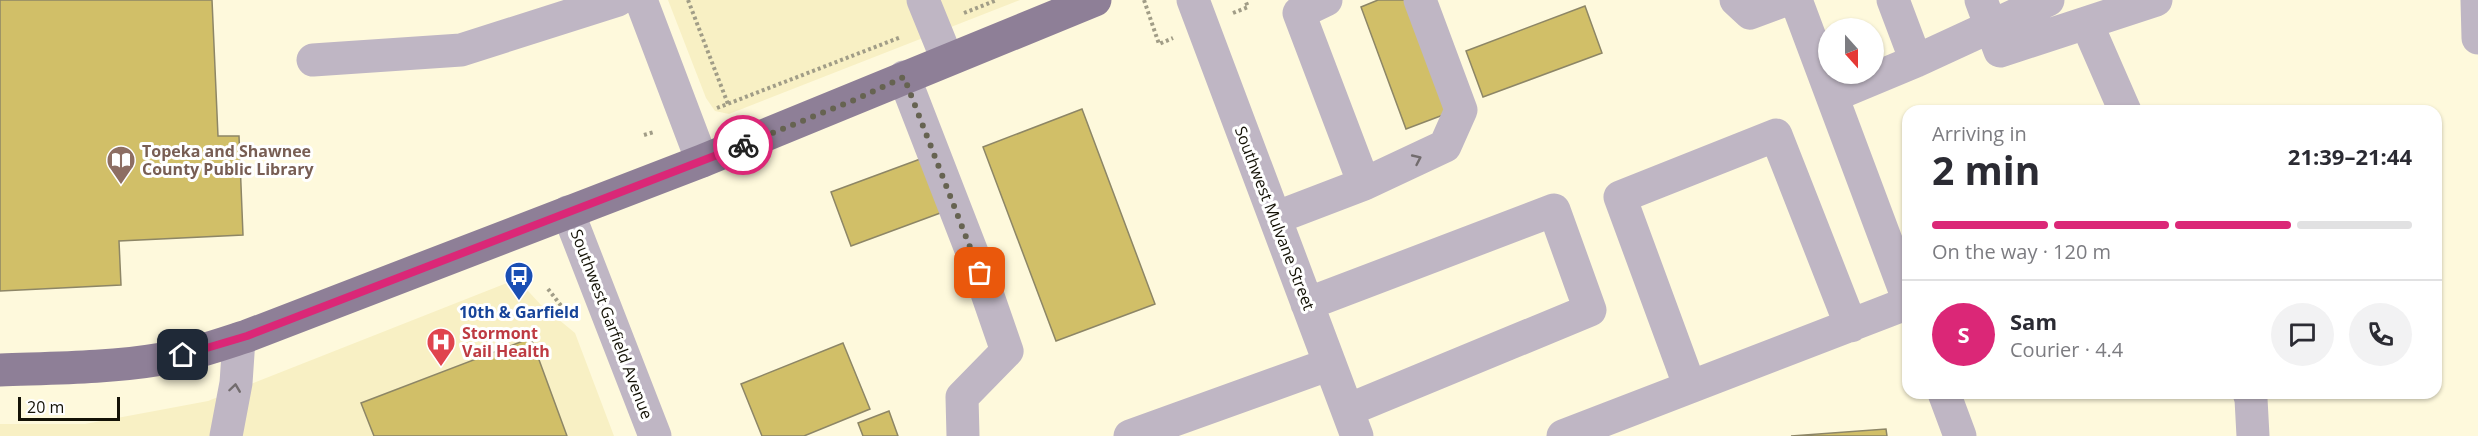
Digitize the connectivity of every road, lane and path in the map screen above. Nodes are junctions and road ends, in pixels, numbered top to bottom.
1 (618, 0) edge
2 (641, 0) edge
3 (688, 0) edge
4 (997, 0) edge
5 (1095, 0) edge
6 (1144, 0) edge
7 (1193, 0) edge
8 (1245, 0) edge
9 (1326, 0) edge
10 (1420, 0) edge
11 (1736, 0) edge
12 (1785, 0) edge
13 (1796, 0) edge
14 (1893, 0) edge
15 (2048, 0) edge
16 (2156, 0) edge
17 (2476, 0) edge
18 (1248, 7) dead end
19 (928, 13) edge
20 (1985, 13) edge
21 (2087, 24) junction
22 (2478, 38) edge
23 (1159, 44) dead end
24 (947, 59) junction
25 (313, 60) dead end
26 (1916, 61) junction
27 (904, 77) junction
28 (1832, 96) junction
29 (728, 104) junction
30 (2122, 105) edge
31 (687, 119) junction
32 (644, 135) dead end
33 (702, 161) junction
34 (1364, 184) junction
35 (568, 212) junction
36 (1275, 218) junction
37 (1902, 283) edge
38 (1307, 304) junction
39 (1902, 305) edge
40 (1851, 326) junction
41 (238, 339) junction
42 (1330, 364) junction
43 (0, 370) edge
44 (1690, 387) junction
45 (1946, 399) edge
46 (2251, 399) edge
47 (1352, 423) edge
48 (226, 436) edge
49 (655, 436) edge
50 (963, 436) edge
51 (1130, 436) edge
52 (1563, 436) edge
53 (1960, 436) edge
54 (2253, 436) edge

1 - 25 street
2 - 31 street
3 - 29 path
4 - 19 path
5 - 24 main road
6 - 23 path
7 - 36 street, Southwest Mulvane Street
8 - 18 path
9 - 34 street
34 -> 10 street
11 - 12 street
13 - 28 street
14 - 26 street
15 - 20 street
16 - 21 street
17 - 22 street
19 - 24 street
19 - 29 path
20 - 21 street
20 - 26 street
21 - 30 street
24 - 27 main road
26 - 28 street
27 - 33 main road
27 - 50 street
28 - 37 street
29 - 31 path
31 - 32 path
31 - 33 street
33 - 35 main road
34 - 36 street
35 - 41 main road
35 - 49 street, Southwest Garfield Avenue
36 - 38 street, Southwest Mulvane Street
38 - 42 street, Southwest Mulvane Street
38 - 47 street
39 - 40 street
40 - 44 street
40 - 44 street
41 - 43 main road
48 -> 41 street
42 - 47 street, Southwest Mulvane Street
42 - 51 street
44 - 52 street
45 - 53 street
46 - 54 street

